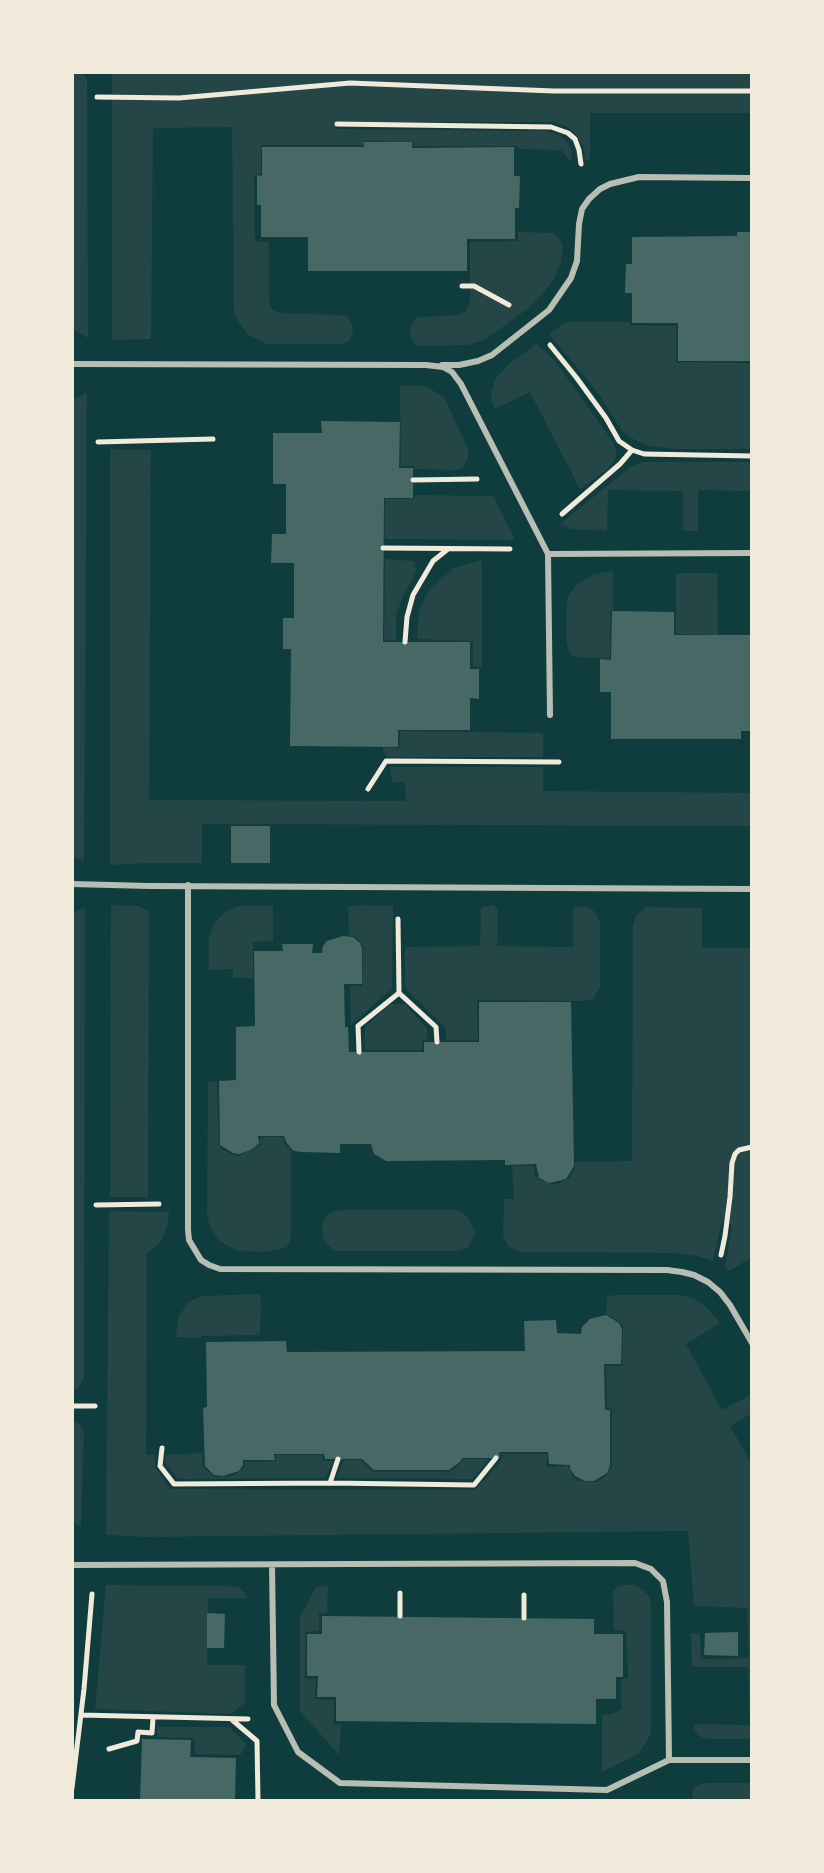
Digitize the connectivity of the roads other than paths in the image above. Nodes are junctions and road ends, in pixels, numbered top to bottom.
1 (752, 178) edge
2 (72, 364) edge
3 (426, 365) junction
4 (752, 553) edge
5 (548, 554) junction
6 (550, 715) dead end
7 (72, 884) edge
8 (188, 885) junction
9 (752, 889) edge
10 (752, 1343) edge
11 (72, 1565) edge
12 (272, 1565) junction
13 (669, 1760) junction
14 (752, 1760) edge

1 - 3 lane
2 - 3 lane
3 - 5 lane
4 - 5 lane
5 - 6 lane
7 - 8 lane
8 - 9 lane
8 - 10 lane
11 - 12 lane
12 - 13 lane
12 - 13 lane
13 - 14 lane

